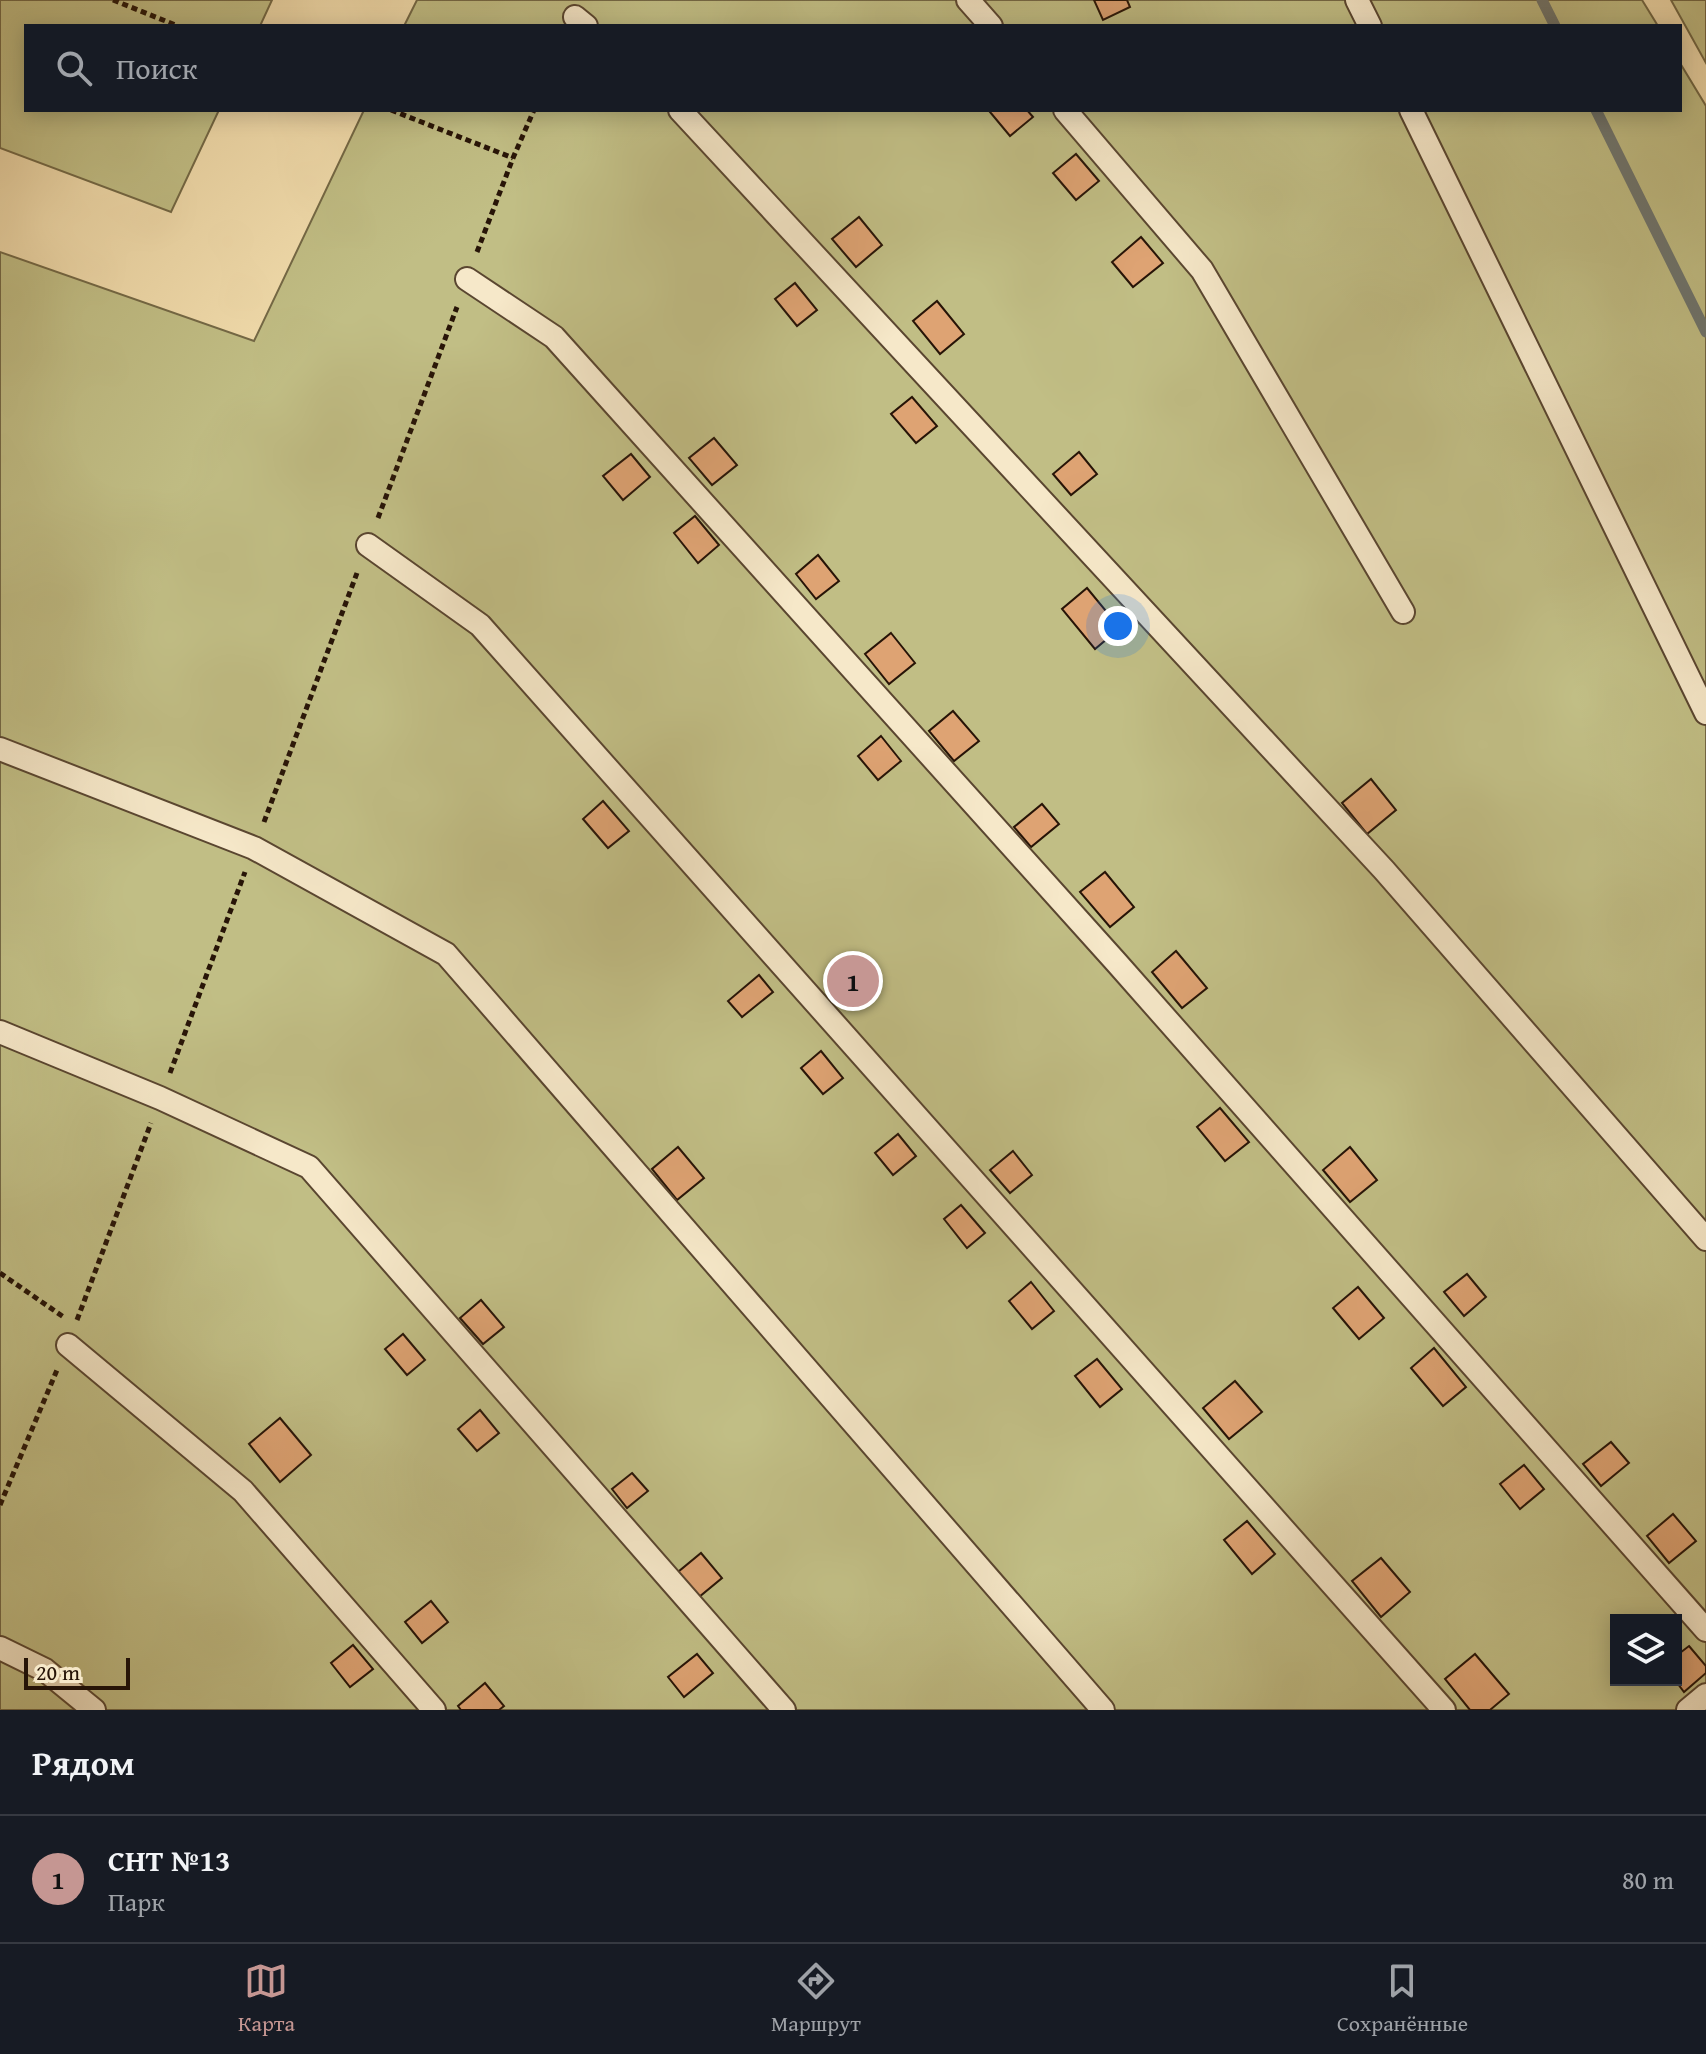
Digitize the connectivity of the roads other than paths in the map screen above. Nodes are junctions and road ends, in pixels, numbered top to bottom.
1 (968, 0) edge
2 (1357, 0) edge
3 (989, 24) edge
4 (1369, 24) edge
5 (682, 112) edge
6 (1067, 112) edge
7 (1412, 112) edge
8 (467, 279) road end
9 (368, 545) road end
10 (1403, 612) dead end
11 (1706, 713) edge
12 (0, 749) edge
13 (0, 1032) edge
14 (1706, 1239) edge
15 (68, 1345) road end
16 (1706, 1630) edge
17 (0, 1648) edge
18 (1706, 1695) edge
19 (94, 1710) edge
20 (434, 1710) edge
21 (784, 1710) edge
22 (1103, 1710) edge
23 (1444, 1710) edge
24 (1688, 1710) edge

1 - 3 lane
2 - 4 lane
5 - 14 lane
6 - 10 lane
7 - 11 lane
8 - 16 lane
9 - 23 lane
12 - 22 lane
13 - 21 lane
15 - 20 lane
17 - 19 lane
18 - 24 lane

